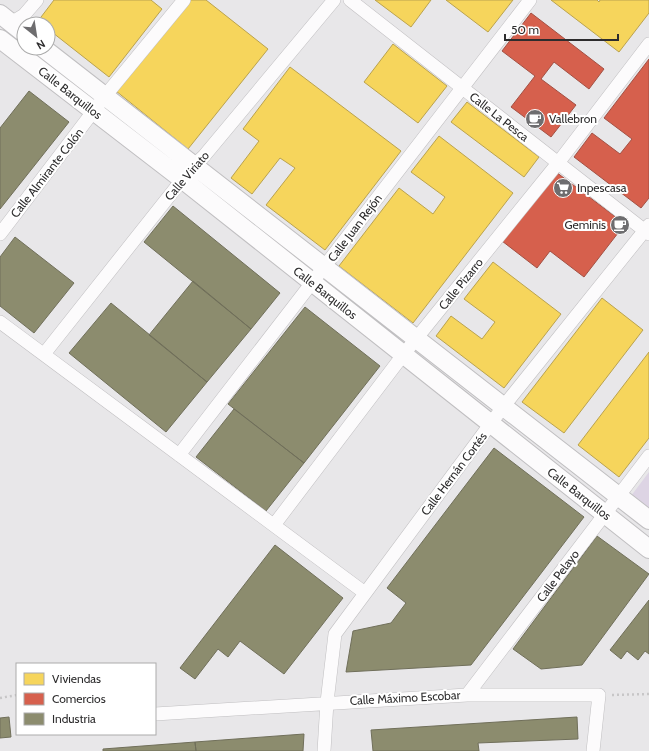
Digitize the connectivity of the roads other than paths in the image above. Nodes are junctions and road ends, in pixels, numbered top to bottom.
1 (37, 0) edge
2 (184, 0) edge
3 (334, 0) edge
4 (350, 0) edge
5 (530, 0) edge
6 (12, 23) edge
7 (0, 39) edge
8 (649, 44) edge
9 (53, 56) edge
10 (463, 88) junction
11 (105, 96) junction
12 (94, 112) junction
13 (558, 163) junction
14 (188, 172) junction
15 (648, 230) edge
16 (0, 234) edge
17 (324, 268) junction
18 (313, 284) junction
19 (0, 322) edge
20 (416, 340) junction
21 (44, 354) junction
22 (403, 355) junction
23 (503, 407) junction
24 (491, 425) junction
25 (179, 455) junction
26 (649, 456) edge
27 (618, 497) junction
28 (605, 514) junction
29 (649, 520) edge
30 (274, 525) junction
31 (649, 548) edge
32 (365, 593) junction
33 (467, 695) junction
34 (327, 702) junction
35 (156, 714) edge
36 (324, 751) edge
37 (593, 751) edge

1 - 6 street
2 - 11 street, Calle Almirante Colón
3 - 14 street, Calle Viriato
4 - 10 street, Calle La Pesca
5 - 10 street, Calle Juan Rejón
7 - 12 main road, Calle Barquillos
8 - 13 street, Calle Pizarro
9 - 11 main road, Calle Barquillos
10 - 13 street, Calle La Pesca
10 - 17 street, Calle Juan Rejón
11 - 12 street, Calle Almirante Colón
11 - 14 main road, Calle Barquillos
12 - 14 main road, Calle Barquillos
12 - 16 street, Calle Almirante Colón
13 - 15 street, Calle La Pesca
13 - 20 street, Calle Pizarro
14 - 17 main road, Calle Barquillos
14 - 18 main road, Calle Barquillos
14 - 21 street, Calle Viriato
15 - 23 street, Calle Hernán Cortés
17 - 18 street, Calle Juan Rejón
17 - 20 main road, Calle Barquillos
18 - 22 main road, Calle Barquillos
18 - 25 street, Calle Juan Rejón
19 - 21 street
20 - 22 street, Calle Pizarro
20 - 23 main road, Calle Barquillos
21 - 25 street
22 - 24 main road, Calle Barquillos
22 - 30 street, Calle Pizarro
23 - 24 street, Calle Hernán Cortés
23 - 27 main road, Calle Barquillos
24 - 28 main road, Calle Barquillos
24 - 32 street, Calle Hernán Cortés
25 - 30 street
26 - 27 street, Calle Pelayo
27 - 28 street, Calle Pelayo
27 - 29 main road, Calle Barquillos
28 - 31 main road, Calle Barquillos
28 - 33 street, Calle Pelayo
30 - 32 street
32 - 34 street, Calle Hernán Cortés
33 - 34 street, Calle Máximo Escobar
33 - 37 street, Calle Máximo Escobar
34 - 35 street, Calle Máximo Escobar
34 - 36 street, Calle Hernán Cortés

